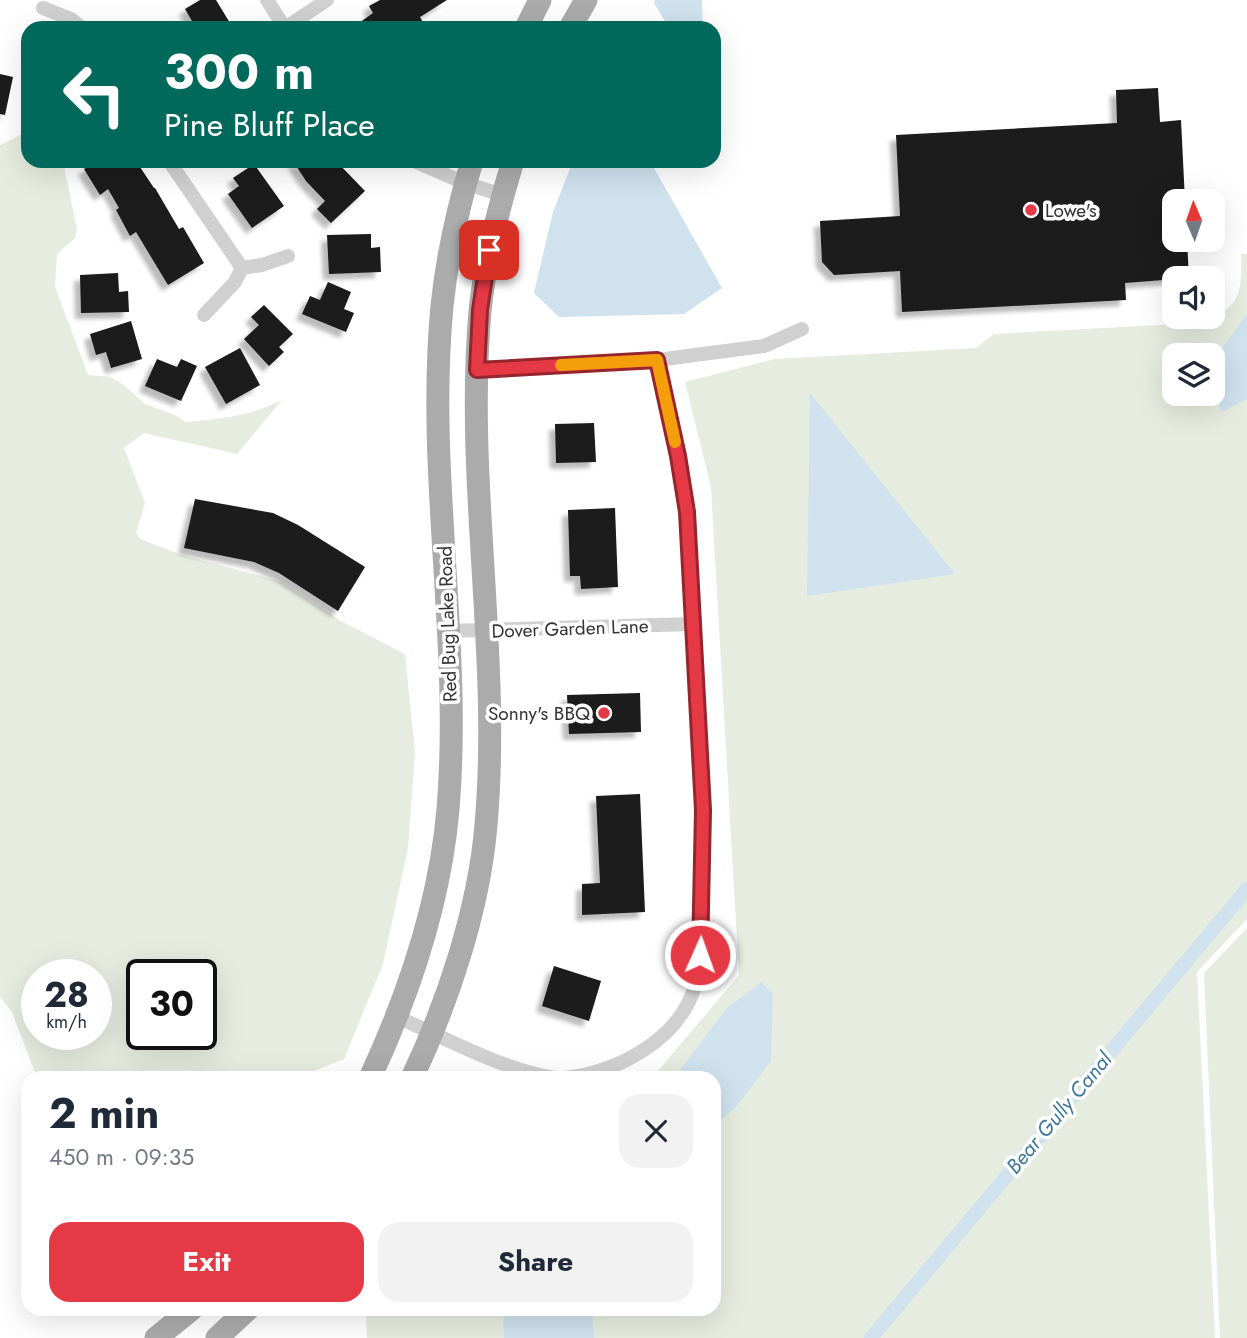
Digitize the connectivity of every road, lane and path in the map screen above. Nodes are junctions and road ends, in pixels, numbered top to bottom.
1 (267, 0) edge
2 (327, 0) edge
3 (540, 0) edge
4 (586, 0) edge
5 (43, 8) dead end
6 (73, 21) edge
7 (280, 21) edge
8 (296, 21) edge
9 (530, 21) edge
10 (574, 21) edge
11 (174, 168) edge
12 (448, 168) edge
13 (511, 168) edge
14 (468, 172) edge
15 (502, 195) junction
16 (288, 256) dead end
17 (242, 268) junction
18 (204, 316) dead end
19 (802, 329) dead end
20 (657, 360) junction
21 (477, 370) junction
22 (693, 624) junction
23 (487, 630) junction
24 (448, 631) junction
25 (397, 1017) junction
26 (433, 1033) junction
27 (373, 1071) edge
28 (415, 1071) edge
29 (525, 1071) edge
30 (601, 1071) edge
31 (183, 1316) edge
32 (241, 1316) edge
33 (156, 1338) edge
34 (217, 1338) edge

1 - 7 street
2 - 8 street
3 - 9 main road
4 - 10 main road
5 - 6 street
11 - 17 street
12 - 14 street
13 - 15 main road, Red Bug Lake Road
14 - 15 street
14 - 24 main road, Red Bug Lake Road
15 - 21 main road, Red Bug Lake Road
16 - 17 street
17 - 18 street
19 - 20 street
20 - 21 street
20 - 22 street
21 - 23 main road, Red Bug Lake Road
22 - 23 street, Dover Garden Lane
22 - 30 street
23 - 24 street, Dover Garden Lane
23 - 26 main road, Red Bug Lake Road
24 - 25 main road, Red Bug Lake Road
25 - 26 street
25 - 27 main road, Red Bug Lake Road
26 - 28 main road, Red Bug Lake Road
26 - 29 street
31 - 33 main road
32 - 34 main road

